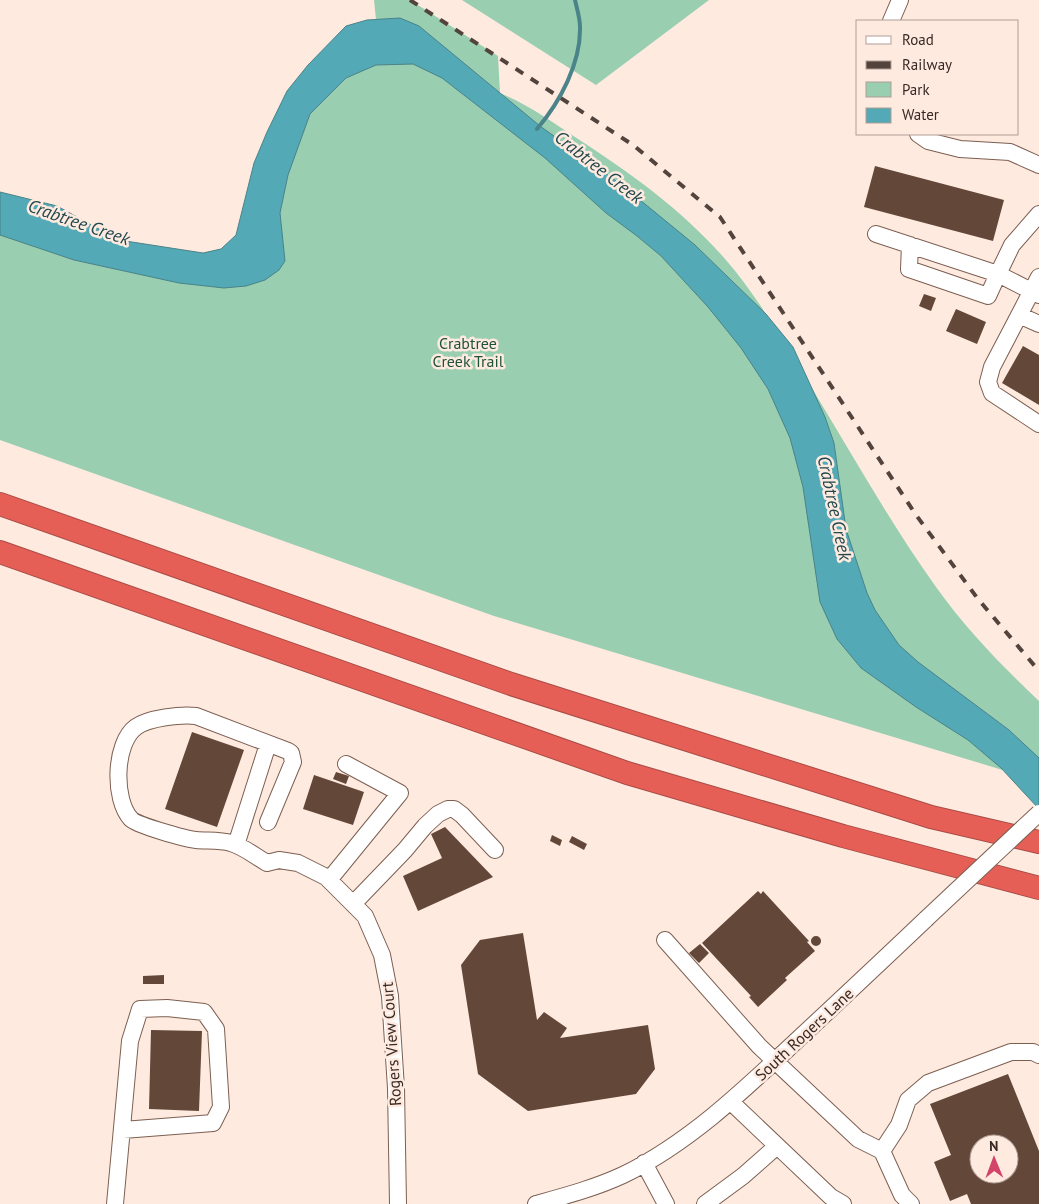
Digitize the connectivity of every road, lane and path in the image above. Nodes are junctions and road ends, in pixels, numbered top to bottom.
1 (900, 0) edge
2 (891, 20) edge
3 (919, 135) edge
4 (1039, 165) edge
5 (1039, 214) edge
6 (876, 234) dead end
7 (910, 245) junction
8 (998, 274) junction
9 (1036, 288) edge
10 (1019, 315) junction
11 (1039, 324) edge
12 (1039, 424) edge
13 (0, 496) edge
14 (0, 504) edge
15 (111, 544) junction
16 (0, 552) edge
17 (0, 559) edge
18 (69, 577) junction
19 (268, 744) junction
20 (346, 764) dead end
21 (1039, 813) edge
22 (268, 822) dead end
23 (1039, 842) edge
24 (236, 845) junction
25 (495, 850) dead end
26 (329, 880) junction
27 (1039, 888) edge
28 (353, 904) junction
29 (665, 940) dead end
30 (1039, 1055) edge
31 (775, 1061) junction
32 (731, 1102) junction
33 (123, 1130) junction
34 (777, 1146) junction
35 (882, 1151) junction
36 (644, 1163) junction
37 (905, 1201) edge
38 (115, 1204) edge
39 (398, 1204) edge
40 (536, 1204) edge
41 (666, 1204) edge
42 (705, 1204) edge
43 (843, 1204) edge

1 - 2 street
3 - 4 street
5 - 8 street
6 - 7 street
7 - 8 street
7 - 8 street
8 - 9 street
9 - 10 street
10 - 11 street
10 - 12 street
13 - 15 highway
14 - 15 highway
15 - 23 highway
16 - 18 highway
17 - 18 highway
18 - 27 highway
19 - 22 street
19 - 24 street
19 - 24 street
20 - 26 street
21 - 31 street, South Rogers Lane, bridge
24 - 26 street, Rogers View Court
25 - 28 street
26 - 28 street, Rogers View Court
28 - 39 street, Rogers View Court
29 - 31 street
30 - 35 street
31 - 32 street, South Rogers Lane
31 - 35 street
32 - 34 street
32 - 36 street, South Rogers Lane
33 - 33 street
33 - 38 street
34 - 42 street
34 - 43 street
35 - 37 street
36 - 40 street, South Rogers Lane
36 - 41 street

